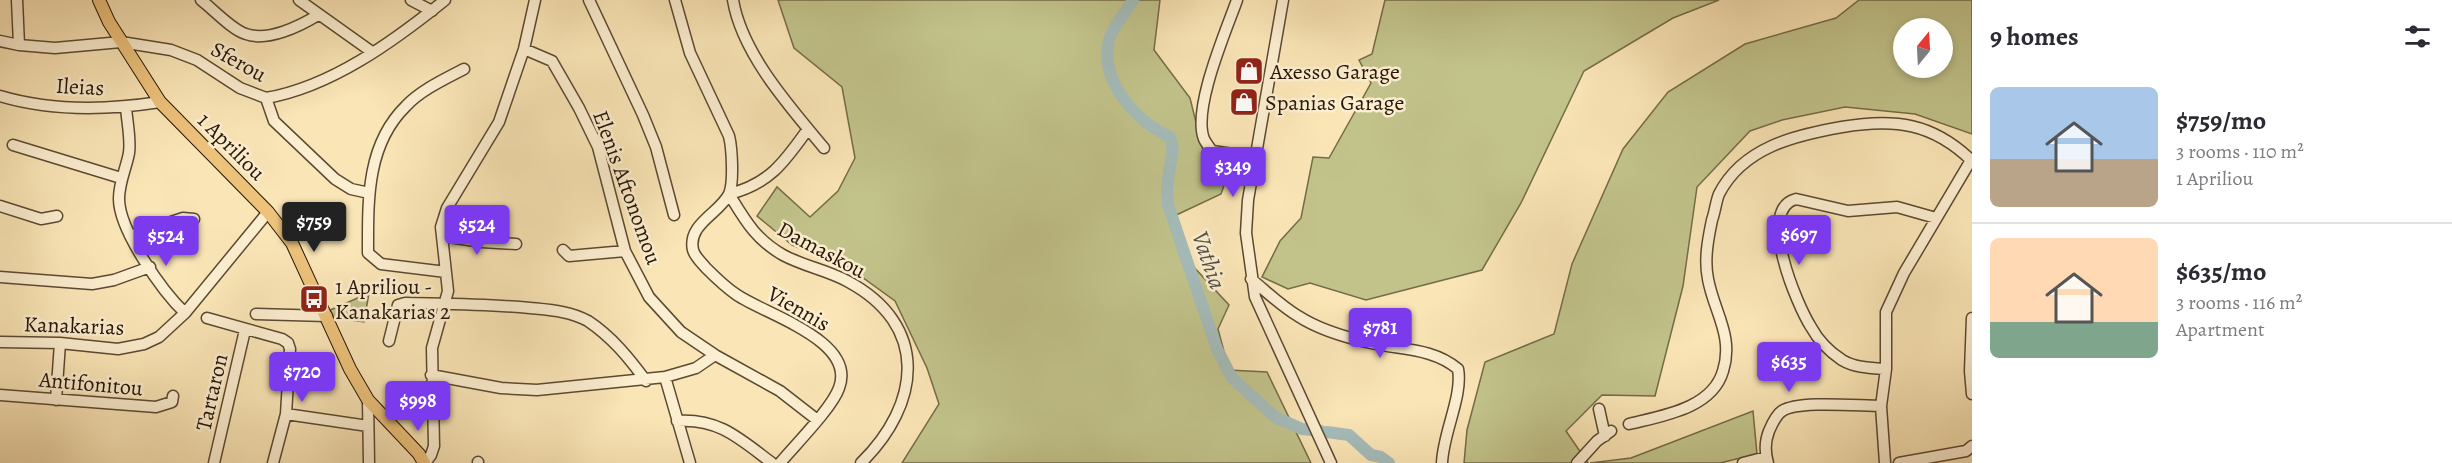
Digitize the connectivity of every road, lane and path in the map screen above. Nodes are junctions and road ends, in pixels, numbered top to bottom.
1 (17, 0) edge
2 (99, 0) edge
3 (201, 0) edge
4 (299, 0) edge
5 (411, 0) edge
6 (445, 0) edge
7 (535, 0) edge
8 (588, 0) edge
9 (675, 0) edge
10 (733, 0) edge
11 (1237, 0) edge
12 (1283, 0) edge
13 (432, 11) junction
14 (318, 15) junction
15 (0, 41) edge
16 (121, 42) junction
17 (19, 45) junction
18 (524, 49) junction
19 (372, 52) junction
20 (464, 69) dead end
21 (0, 96) edge
22 (266, 98) junction
23 (160, 102) junction
24 (126, 107) junction
25 (808, 129) junction
26 (13, 145) dead end
27 (824, 148) dead end
28 (1254, 157) junction
29 (1972, 161) edge
30 (121, 178) junction
31 (369, 193) junction
32 (729, 194) junction
33 (0, 206) edge
34 (268, 212) junction
35 (675, 215) dead end
36 (57, 216) dead end
37 (1936, 218) junction
38 (194, 219) dead end
39 (130, 236) junction
40 (442, 236) junction
41 (516, 244) dead end
42 (562, 250) dead end
43 (625, 251) junction
44 (150, 267) junction
45 (446, 272) junction
46 (0, 277) edge
47 (1251, 279) junction
48 (446, 304) junction
49 (185, 313) junction
50 (256, 314) dead end
51 (327, 316) junction
52 (207, 318) dead end
53 (1972, 318) edge
54 (245, 330) junction
55 (388, 341) dead end
56 (0, 342) edge
57 (60, 343) junction
58 (715, 355) junction
59 (1887, 369) junction
60 (431, 375) junction
61 (665, 377) junction
62 (646, 381) junction
63 (1972, 394) edge
64 (0, 395) edge
65 (173, 396) dead end
66 (56, 400) junction
67 (368, 400) junction
68 (1881, 406) junction
69 (1599, 409) dead end
70 (286, 414) junction
71 (816, 419) junction
72 (677, 421) junction
73 (1629, 424) dead end
74 (368, 426) junction
75 (1972, 446) edge
76 (1767, 460) edge
77 (214, 463) edge
78 (273, 463) edge
79 (369, 463) edge
80 (424, 463) edge
81 (690, 463) edge
82 (772, 463) edge
83 (780, 463) edge
84 (861, 463) edge
85 (1331, 463) edge
86 (1442, 463) edge
87 (1577, 463) edge
88 (1743, 463) edge
89 (1886, 463) edge
90 (1899, 463) edge

1 - 17 street
2 - 16 main road, 1 Apriliou
3 - 14 street
4 - 14 street
5 - 13 street
6 - 13 street
7 - 18 street
8 - 35 street
9 - 32 street
10 - 25 street
11 - 28 street
12 - 28 street
13 - 19 street
14 - 19 street
15 - 17 street, Sferou
16 - 17 street, Sferou
16 - 22 street, Sferou
16 - 23 main road, 1 Apriliou
18 - 40 street
18 - 43 street, Elenis Aftonomou
19 - 22 street
20 - 31 street
21 - 24 street, Ileias
22 - 31 street, Sferou
23 - 24 street, Ileias
23 - 34 main road, 1 Apriliou
24 - 30 street
25 - 27 street
25 - 32 street
26 - 30 street
28 - 47 street
29 - 37 street
29 - 73 street
30 - 39 street
31 - 45 street
32 - 71 street, Viennis
32 - 84 street, Damaskou
33 - 36 street
34 - 49 street, Kanakarias
34 - 51 main road, 1 Apriliou
37 - 59 street
37 - 59 street
38 - 39 street
39 - 44 street
40 - 41 street
40 - 45 street
42 - 43 street
43 - 58 street, Elenis Aftonomou
44 - 46 street
44 - 49 street
45 - 48 street
47 - 85 street
47 - 86 street
48 - 55 street
48 - 60 street
48 - 62 street
49 - 57 street, Kanakarias
50 - 51 street
51 - 67 main road, 1 Apriliou
52 - 54 street
53 - 63 street
54 - 70 street
54 - 77 street, Tartaron
56 - 57 street, Kanakarias
57 - 66 street
58 - 61 street
58 - 71 street, Elenis Aftonomou
59 - 68 street
60 - 62 street
60 - 80 street
61 - 62 street
61 - 72 street
64 - 66 street, Antifonitou
65 - 66 street, Antifonitou
67 - 74 street
67 - 80 main road, 1 Apriliou
68 - 76 street
68 - 89 street
69 - 87 street
70 - 74 street
70 - 78 street
71 - 83 street, Viennis
72 - 81 street
72 - 82 street
74 - 79 street
75 - 90 street
76 - 88 street

